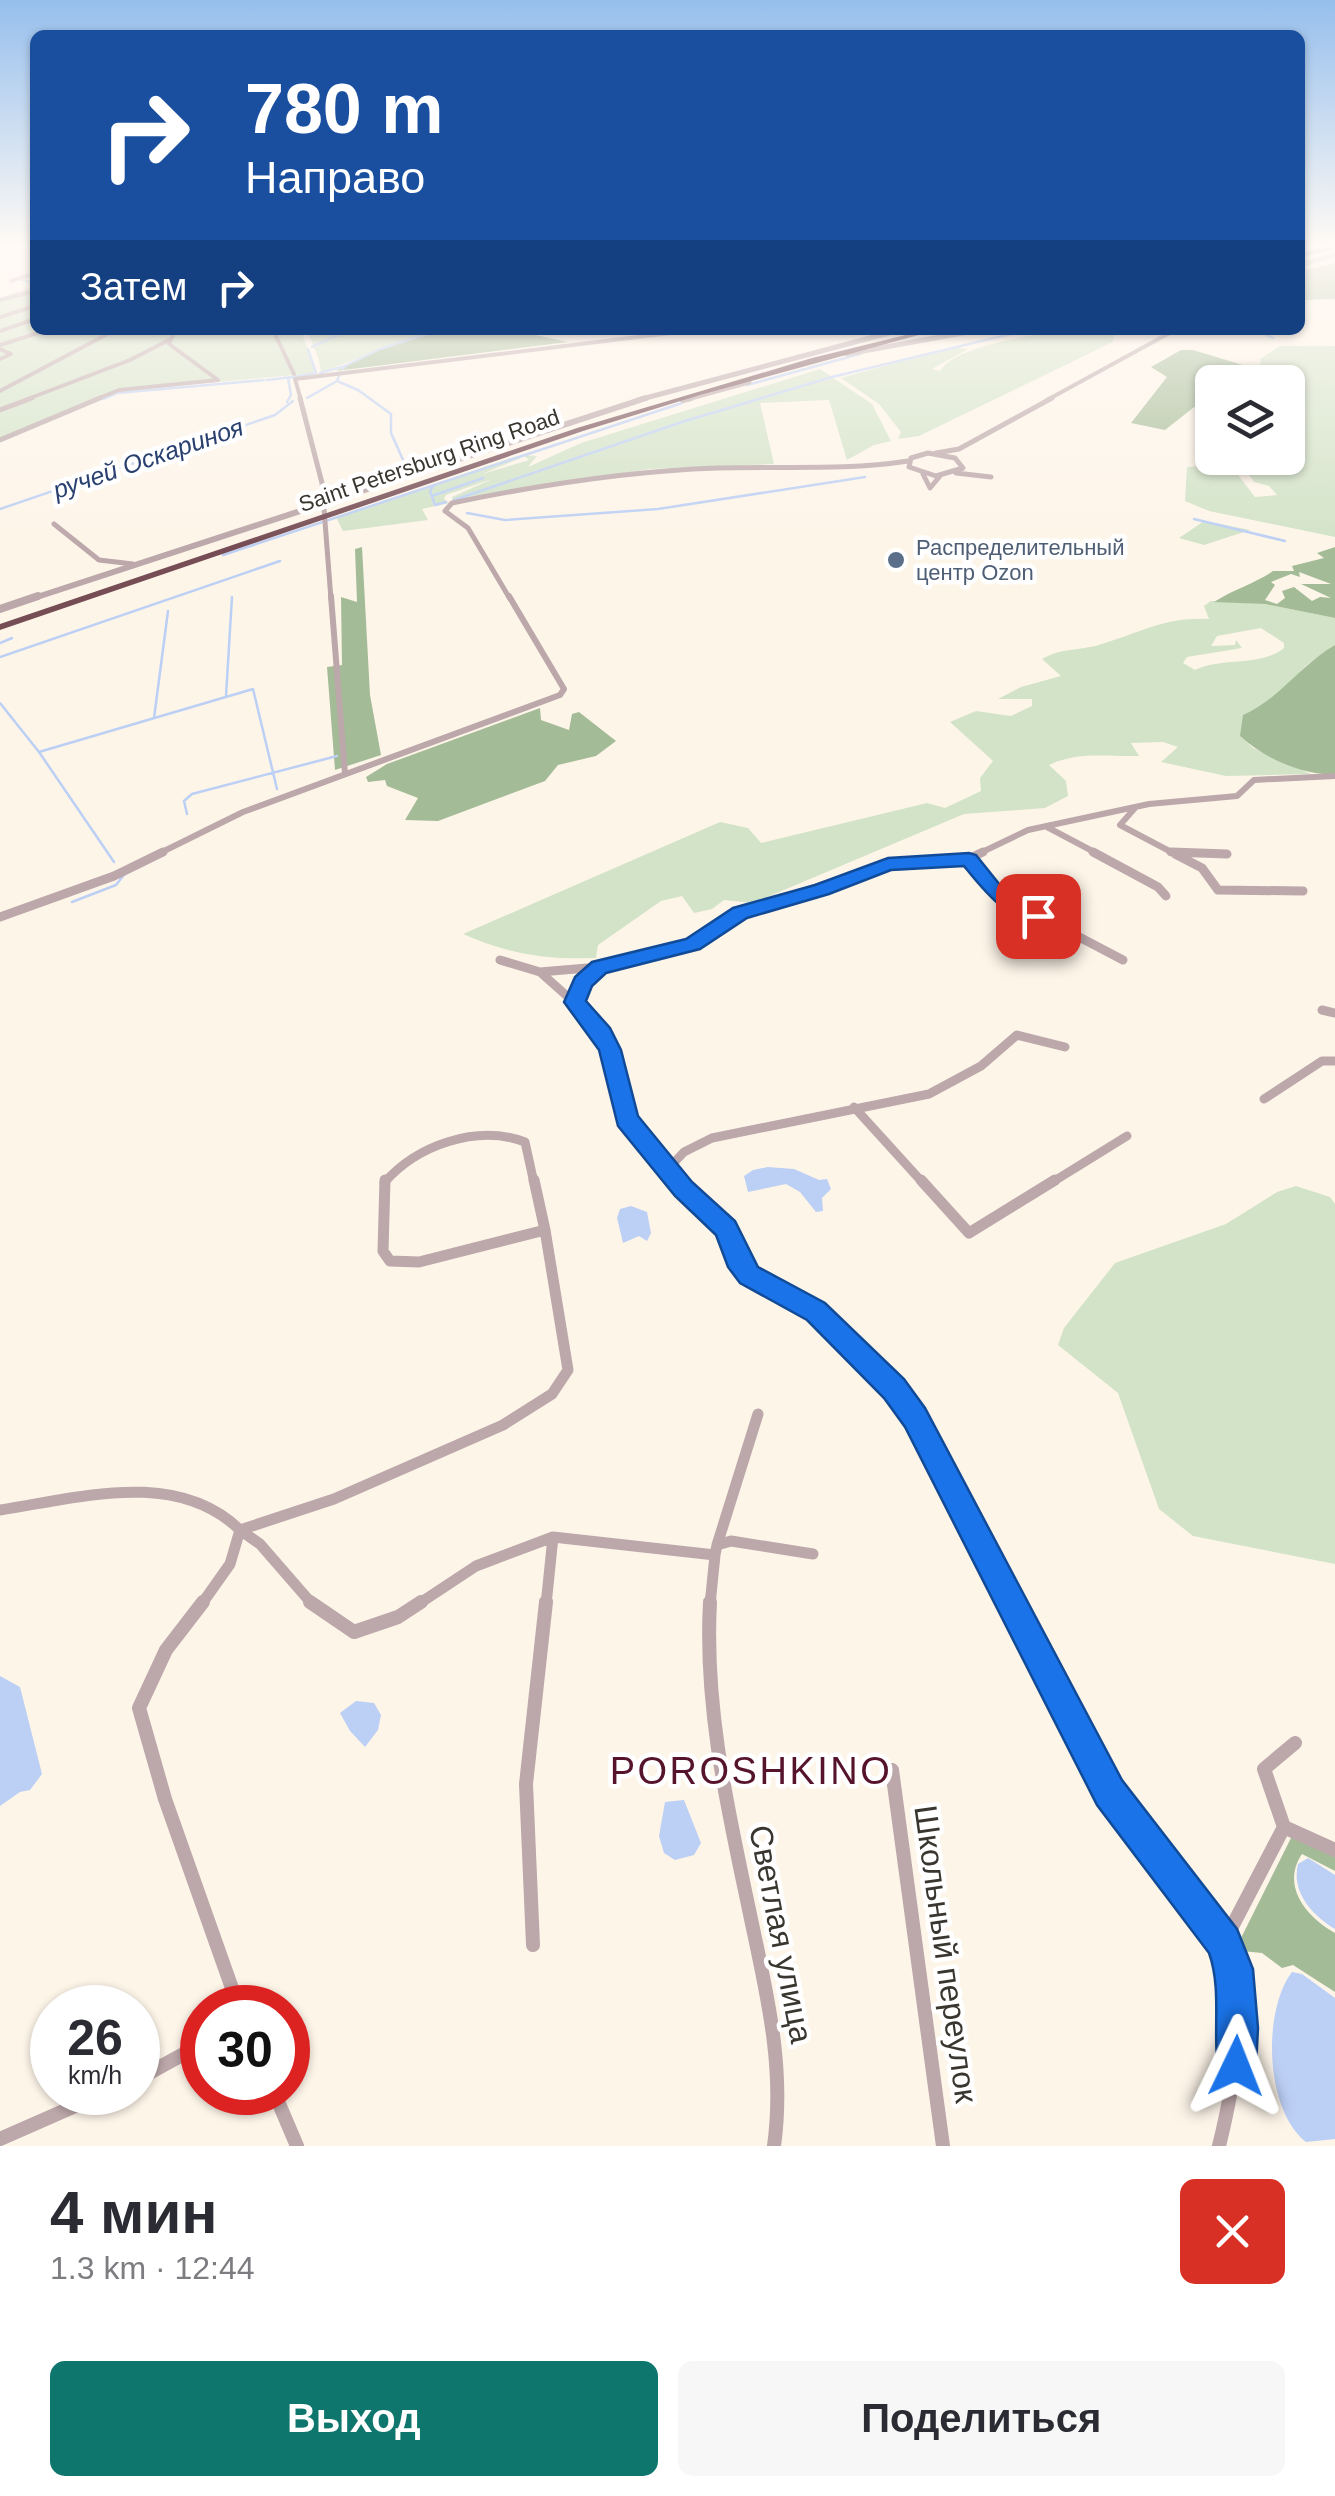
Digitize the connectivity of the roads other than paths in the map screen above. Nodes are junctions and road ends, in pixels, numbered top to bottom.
1 (86, 345) edge
2 (159, 345) edge
3 (172, 345) edge
4 (280, 345) edge
5 (571, 345) edge
6 (842, 345) edge
7 (859, 345) edge
8 (872, 345) edge
9 (887, 345) edge
10 (1148, 345) edge
11 (1157, 345) edge
12 (0, 347) edge
13 (0, 359) edge
14 (294, 374) dead end
15 (0, 391) edge
16 (0, 410) edge
17 (631, 414) junction
18 (0, 440) edge
19 (936, 453) junction
20 (908, 460) junction
21 (961, 464) junction
22 (877, 465) junction
23 (912, 470) junction
24 (923, 474) junction
25 (956, 474) junction
26 (980, 475) junction
27 (940, 476) junction
28 (991, 477) dead end
29 (54, 524) dead end
30 (327, 529) joint
31 (97, 561) junction
32 (145, 562) junction
33 (74, 585) junction
34 (0, 609) edge
35 (0, 617) edge
36 (0, 627) edge
37 (345, 774) junction
38 (1335, 776) edge
39 (1136, 806) junction
40 (1047, 827) junction
41 (1175, 854) junction
42 (1227, 854) dead end
43 (969, 859) junction
44 (1303, 891) dead end
45 (1166, 896) dead end
46 (0, 917) edge
47 (500, 960) dead end
48 (1122, 960) dead end
49 (599, 968) junction
50 (540, 972) junction
51 (575, 1002) junction
52 (1322, 1010) dead end
53 (1335, 1013) edge
54 (1065, 1047) dead end
55 (1335, 1062) edge
56 (1264, 1099) dead end
57 (854, 1108) junction
58 (1127, 1136) dead end
59 (668, 1169) junction
60 (545, 1230) junction
61 (758, 1414) dead end
62 (0, 1510) edge
63 (240, 1530) junction
64 (554, 1537) junction
65 (716, 1550) junction
66 (813, 1554) dead end
67 (1296, 1743) dead end
68 (892, 1770) dead end
69 (1284, 1827) junction
70 (1335, 1850) edge
71 (1224, 1942) junction
72 (534, 1945) dead end
73 (230, 1985) edge
74 (56, 2115) edge
75 (284, 2115) edge
76 (0, 2140) edge
77 (297, 2146) edge
78 (774, 2146) edge
79 (943, 2146) edge
80 (1219, 2146) edge

1 - 15 street
2 - 16 street
3 - 18 street
4 - 14 street
5 - 30 street
6 - 32 street
7 - 35 highway, Saint Petersburg Ring Road
8 - 17 highway, Saint Petersburg Ring Road
9 - 17 street
10 - 19 street
11 - 21 street
12 - 13 street
17 - 36 highway, Saint Petersburg Ring Road
19 - 20 street
19 - 21 street
20 - 22 street
20 - 23 street
21 - 25 street
21 - 26 street
22 - 23 street
22 - 37 street
23 - 24 street
24 - 27 street
24 - 27 street
25 - 26 street
25 - 27 street
26 - 28 street
29 - 31 street
30 - 37 street
31 - 32 street
31 - 33 street
32 - 33 street
33 - 34 street
37 - 46 street
38 - 39 street
39 - 40 street
39 - 41 street
40 - 43 street
40 - 45 street
41 - 42 street
41 - 44 street
43 - 48 street
43 - 49 street
47 - 50 street
49 - 50 street
49 - 51 street
50 - 51 street
51 - 59 street
52 - 53 street
54 - 57 street
55 - 56 street
57 - 58 street
57 - 59 street
59 - 71 street
60 - 60 street
60 - 63 street
61 - 65 street, Светлая улица
62 - 63 street
63 - 64 street
63 - 73 street
64 - 65 street
64 - 72 street
65 - 66 street
65 - 78 street, Светлая улица
67 - 69 street
68 - 79 street, Школьный переулок
69 - 70 street
69 - 71 street
71 - 80 street
74 - 76 street
75 - 77 street

